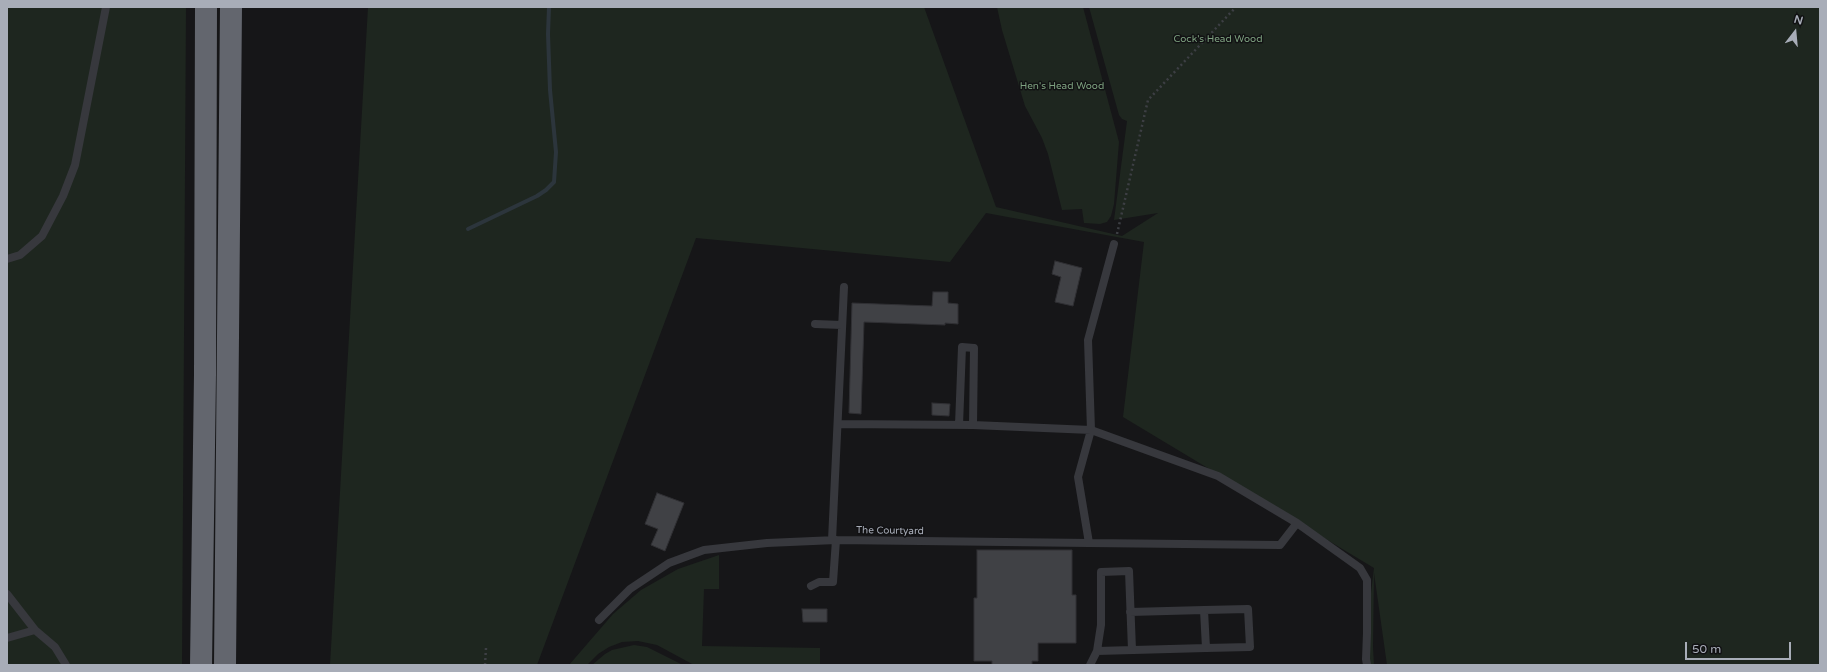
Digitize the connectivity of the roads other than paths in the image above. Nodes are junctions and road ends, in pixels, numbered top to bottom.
1 (106, 7) edge
2 (206, 7) edge
3 (231, 7) edge
4 (1114, 244) road end
5 (7, 259) edge
6 (844, 287) dead end
7 (815, 324) dead end
8 (842, 325) junction
9 (838, 424) junction
10 (960, 425) junction
11 (973, 425) junction
12 (1091, 430) junction
13 (1297, 524) junction
14 (834, 540) junction
15 (1089, 543) junction
16 (811, 586) dead end
17 (7, 594) edge
18 (1204, 610) junction
19 (1130, 612) junction
20 (599, 620) dead end
21 (35, 630) junction
22 (7, 638) edge
23 (1206, 648) junction
24 (1132, 650) junction
25 (1097, 651) junction
26 (66, 665) edge
27 (201, 665) edge
28 (225, 665) edge
29 (1090, 665) edge
30 (1367, 665) edge

1 - 5 lane
2 - 27 highway
3 - 28 highway
4 - 12 lane
6 - 8 lane
7 - 8 lane
8 - 9 lane
9 - 10 lane
9 - 14 lane
10 - 11 lane
10 - 11 lane
11 - 12 lane
12 - 13 lane
12 - 15 lane
13 - 15 lane, The Courtyard
13 - 30 lane
14 - 15 lane, The Courtyard
14 - 16 lane
14 - 20 lane, The Courtyard
17 - 21 lane
18 - 19 lane
18 - 23 lane
18 - 23 lane
19 - 24 lane
19 - 25 lane
21 - 22 lane
21 - 26 lane
23 - 24 lane
24 - 25 lane
25 - 29 lane

